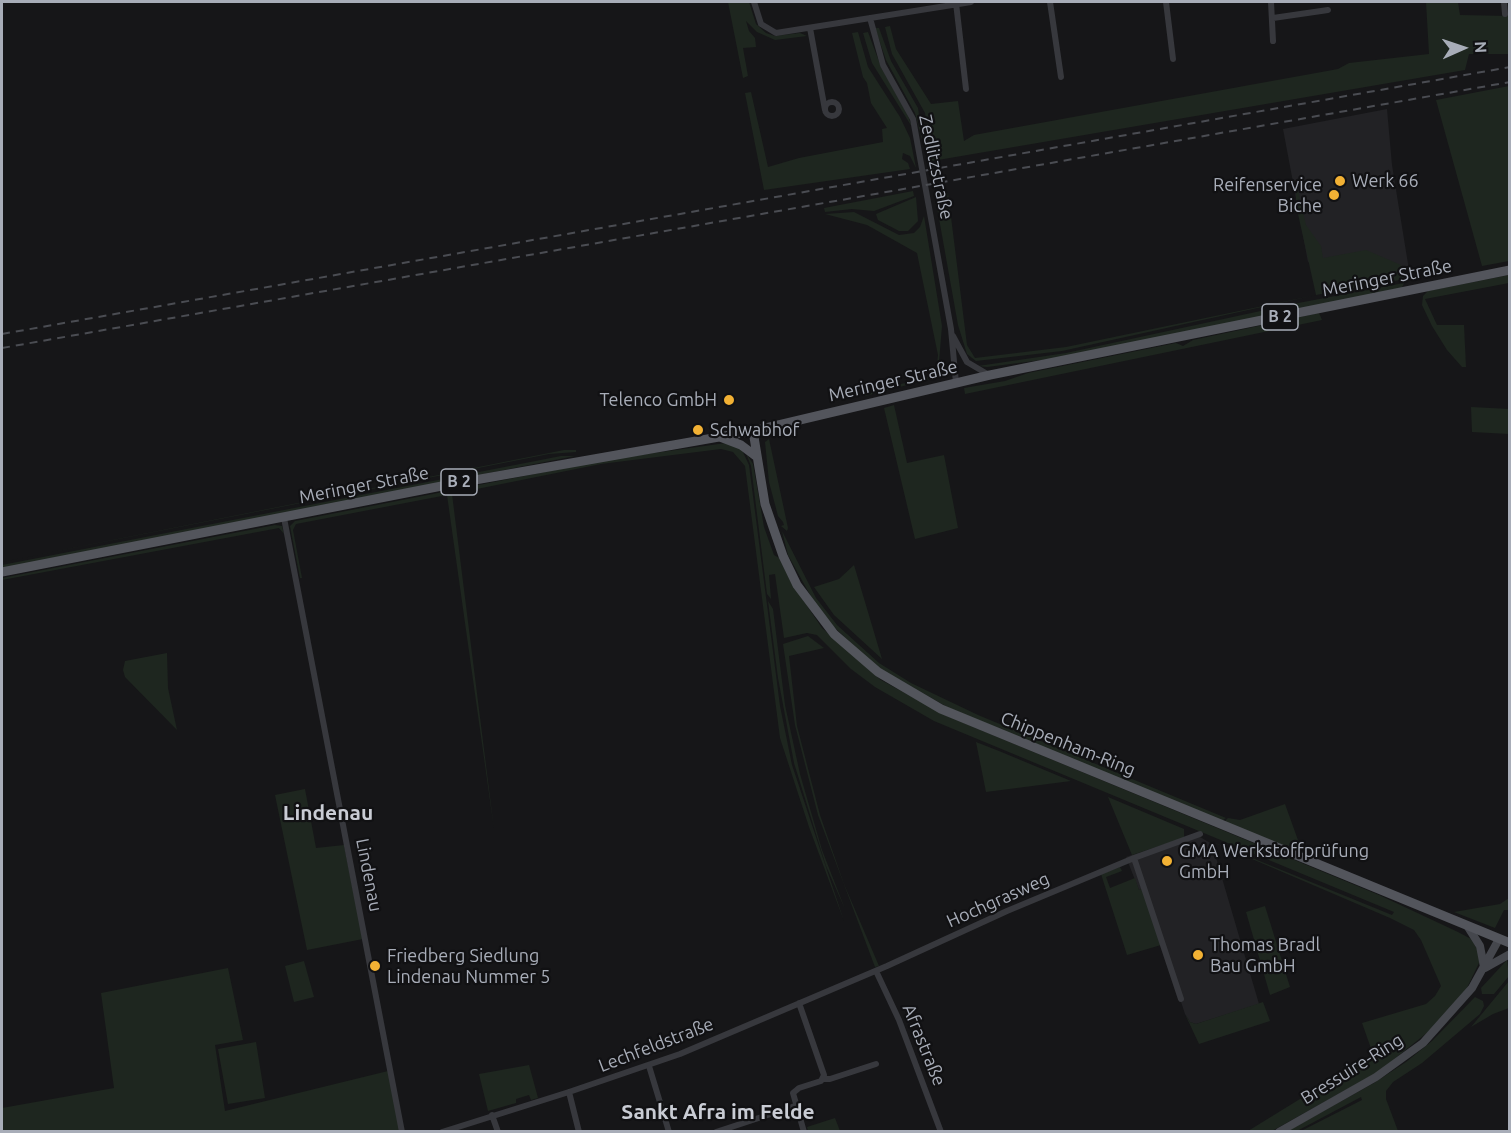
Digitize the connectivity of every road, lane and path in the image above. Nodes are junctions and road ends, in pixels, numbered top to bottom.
1 (754, 2) edge
2 (971, 2) edge
3 (1050, 2) edge
4 (1166, 2) edge
5 (1271, 2) edge
6 (1504, 2) edge
7 (956, 3) edge
8 (924, 4) edge
9 (1328, 10) dead end
10 (1505, 14) dead end
11 (870, 18) junction
12 (1274, 18) junction
13 (810, 28) junction
14 (1273, 41) dead end
15 (1173, 59) dead end
16 (1061, 77) dead end
17 (966, 89) dead end
18 (825, 110) dead end
19 (1509, 270) edge
20 (951, 329) junction
21 (990, 375) junction
22 (956, 383) junction
23 (753, 431) junction
24 (717, 437) junction
25 (757, 457) junction
26 (284, 518) junction
27 (2, 572) edge
28 (1200, 834) dead end
29 (1134, 858) junction
30 (1468, 927) junction
31 (1499, 939) junction
32 (1509, 944) edge
33 (1509, 954) edge
34 (1483, 969) junction
35 (876, 971) junction
36 (1181, 999) dead end
37 (799, 1003) junction
38 (876, 1064) dead end
39 (649, 1066) junction
40 (824, 1078) junction
41 (569, 1092) junction
42 (795, 1106) junction
43 (492, 1115) junction
44 (402, 1131) edge
45 (442, 1131) edge
46 (498, 1131) edge
47 (579, 1131) edge
48 (669, 1131) edge
49 (716, 1131) edge
50 (804, 1131) edge
51 (941, 1131) edge
52 (1279, 1131) edge

1 - 13 street
2 - 7 street
3 - 16 street
4 - 15 street
5 - 12 street
6 - 10 street
7 - 8 street
7 - 17 street
8 - 11 street
9 - 12 street
11 - 13 street
11 - 20 street, Zedlitzstraße
12 - 14 street
13 - 18 street
19 - 21 main road, Meringer Straße / B 2
20 - 21 street, Zedlitzstraße
20 - 22 street, Zedlitzstraße
21 - 22 main road, Meringer Straße / B 2
22 - 23 main road, Meringer Straße / B 2
23 - 24 main road, Meringer Straße / B 2
23 - 25 main road, Chippenham-Ring
24 - 25 main road
24 - 26 main road, Meringer Straße / B 2
25 - 30 main road, Chippenham-Ring
26 - 27 main road, B 2
26 - 44 street, Lindenau
28 - 29 street, Hochgrasweg
29 - 35 street, Hochgrasweg
29 - 36 street
30 - 31 main road, Chippenham-Ring
30 - 34 main road
31 - 32 main road, Chippenham-Ring
31 - 34 main road, Bressuire-Ring
33 - 34 main road
34 - 52 main road, Bressuire-Ring
35 - 37 street, Lechfeldstraße
35 - 51 street, Afrastraße
37 - 39 street, Lechfeldstraße
37 - 40 street
38 - 40 street
39 - 41 street, Lechfeldstraße
39 - 48 street
40 - 42 street
41 - 43 street, Lechfeldstraße
41 - 47 street
42 - 49 street
42 - 50 street
43 - 45 street, Lechfeldstraße
43 - 46 street

